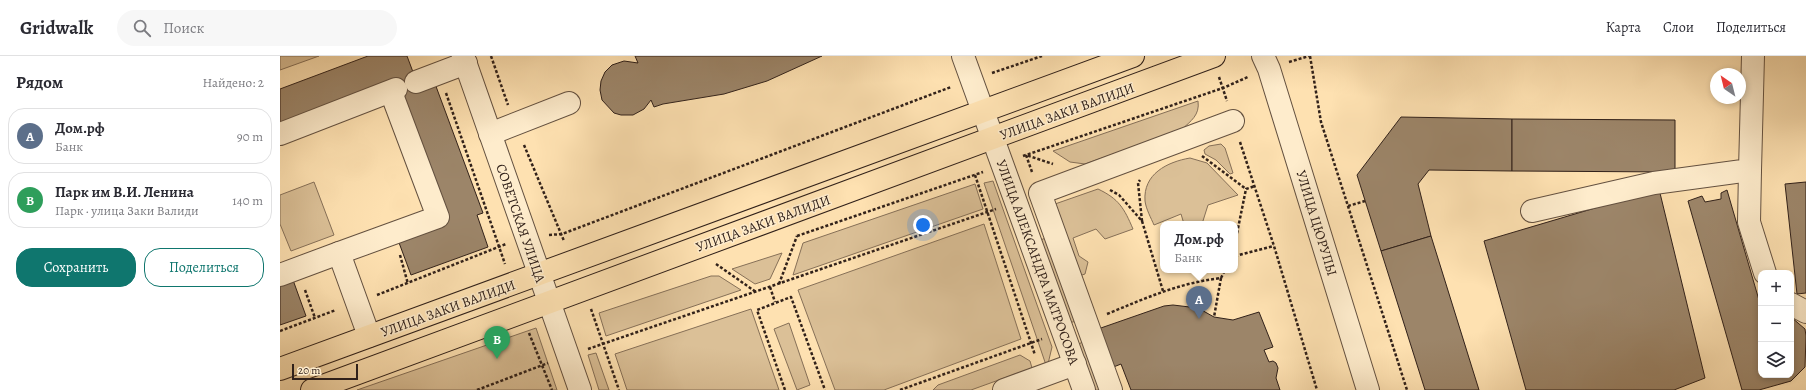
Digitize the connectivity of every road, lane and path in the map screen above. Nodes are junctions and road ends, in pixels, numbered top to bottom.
1 (963, 56) edge
2 (1042, 56) edge
3 (1133, 56) edge
4 (1214, 56) edge
5 (1310, 56) edge
6 (1753, 56) edge
7 (464, 60) edge
8 (1266, 62) edge
9 (439, 73) junction
10 (971, 80) junction
11 (416, 82) dead end
12 (1223, 88) junction
13 (569, 103) dead end
14 (982, 112) junction
15 (1233, 121) junction
16 (280, 134) edge
17 (490, 134) junction
18 (992, 138) junction
19 (1181, 140) junction
20 (1003, 166) junction
21 (1750, 170) junction
22 (975, 175) dead end
23 (1255, 186) junction
24 (1246, 189) junction
25 (1365, 200) dead end
26 (1016, 202) junction
27 (1348, 206) junction
28 (1532, 211) dead end
29 (989, 212) junction
30 (1142, 221) dead end
31 (1238, 228) edge
32 (393, 233) junction
33 (562, 234) dead end
34 (526, 235) junction
35 (797, 236) dead end
36 (1274, 246) junction
37 (499, 248) junction
38 (339, 253) junction
39 (1238, 255) edge
40 (716, 264) dead end
41 (1764, 270) edge
42 (289, 272) edge
43 (1224, 273) edge
44 (539, 274) junction
45 (1221, 278) junction
46 (408, 284) junction
47 (779, 284) junction
48 (770, 287) junction
49 (584, 290) junction
50 (1163, 291) junction
51 (756, 292) junction
52 (775, 302) junction
53 (357, 303) junction
54 (550, 303) junction
55 (1794, 306) edge
56 (1806, 312) edge
57 (1214, 317) dead end
58 (315, 318) junction
59 (1086, 323) junction
60 (527, 328) dead end
61 (280, 331) edge
62 (1062, 331) junction
63 (369, 336) junction
64 (603, 344) junction
65 (1030, 344) junction
66 (568, 356) junction
67 (1075, 364) junction
68 (543, 365) junction
69 (280, 369) edge
70 (1043, 376) junction
71 (312, 390) edge
72 (477, 390) edge
73 (552, 390) edge
74 (580, 390) edge
75 (619, 390) edge
76 (785, 390) edge
77 (826, 390) edge
78 (900, 390) edge
79 (1004, 390) edge
80 (1084, 390) edge
81 (1111, 390) edge
82 (1317, 390) edge
83 (1368, 390) edge
84 (1407, 390) edge

1 - 10 street, УЛИЦА АЛЕКСАНДРА МАТРОСОВА
2 - 10 path
3 - 14 main road, УЛИЦА ЗАКИ ВАЛИДИ
4 - 18 main road, УЛИЦА ЗАКИ ВАЛИДИ
5 - 27 path
6 - 21 street
7 - 9 street
7 - 17 street, СОВЕТСКАЯ УЛИЦА
8 - 12 path
8 - 83 street, УЛИЦА ЦЮРУПЫ
9 - 11 street
9 - 37 path
10 - 14 street, УЛИЦА АЛЕКСАНДРА МАТРОСОВА
10 - 33 path
12 - 15 path
12 - 20 path
13 - 17 street
14 - 18 street, УЛИЦА АЛЕКСАНДРА МАТРОСОВА
14 - 44 main road, УЛИЦА ЗАКИ ВАЛИДИ
15 - 19 street
15 - 23 path
16 - 32 street
17 - 34 street, СОВЕТСКАЯ УЛИЦА
18 - 20 street, УЛИЦА АЛЕКСАНДРА МАТРОСОВА
18 - 49 main road, УЛИЦА ЗАКИ ВАЛИДИ
19 - 24 path
19 - 59 street
20 - 26 street, УЛИЦА АЛЕКСАНДРА МАТРОСОВА
21 - 28 street
21 - 41 street
22 - 29 path
23 - 24 path
23 - 36 path
24 - 31 path
25 - 27 path
26 - 29 path
26 - 62 street, УЛИЦА АЛЕКСАНДРА МАТРОСОВА
27 - 84 path
29 - 47 path
29 - 65 path
30 - 50 path
32 - 38 street
32 - 46 path
34 - 37 path
34 - 44 street, СОВЕТСКАЯ УЛИЦА
35 - 47 path
36 - 39 path
36 - 82 path
37 - 46 path
38 - 42 street
38 - 53 street
40 - 51 path
42 - 58 path
43 - 45 path
44 - 54 street, СОВЕТСКАЯ УЛИЦА
44 - 63 main road, УЛИЦА ЗАКИ ВАЛИДИ
45 - 50 path
45 - 57 path
46 - 53 path
47 - 48 path
48 - 51 path
48 - 52 path
49 - 54 main road, УЛИЦА ЗАКИ ВАЛИДИ
49 - 64 path
50 - 59 path
51 - 64 path
52 - 76 path
52 - 77 path
53 - 58 path
53 - 63 street
54 - 66 street, СОВЕТСКАЯ УЛИЦА
54 - 71 main road, УЛИЦА ЗАКИ ВАЛИДИ
55 - 56 street
58 - 61 path
59 - 81 street
60 - 68 path
62 - 65 path
62 - 67 street, УЛИЦА АЛЕКСАНДРА МАТРОСОВА
63 - 69 main road, УЛИЦА ЗАКИ ВАЛИДИ
64 - 66 path
64 - 75 path
65 - 70 path
65 - 78 path
66 - 68 path
66 - 74 street, СОВЕТСКАЯ УЛИЦА
67 - 70 street
67 - 80 street, УЛИЦА АЛЕКСАНДРА МАТРОСОВА
68 - 72 path
68 - 73 path
70 - 79 street

